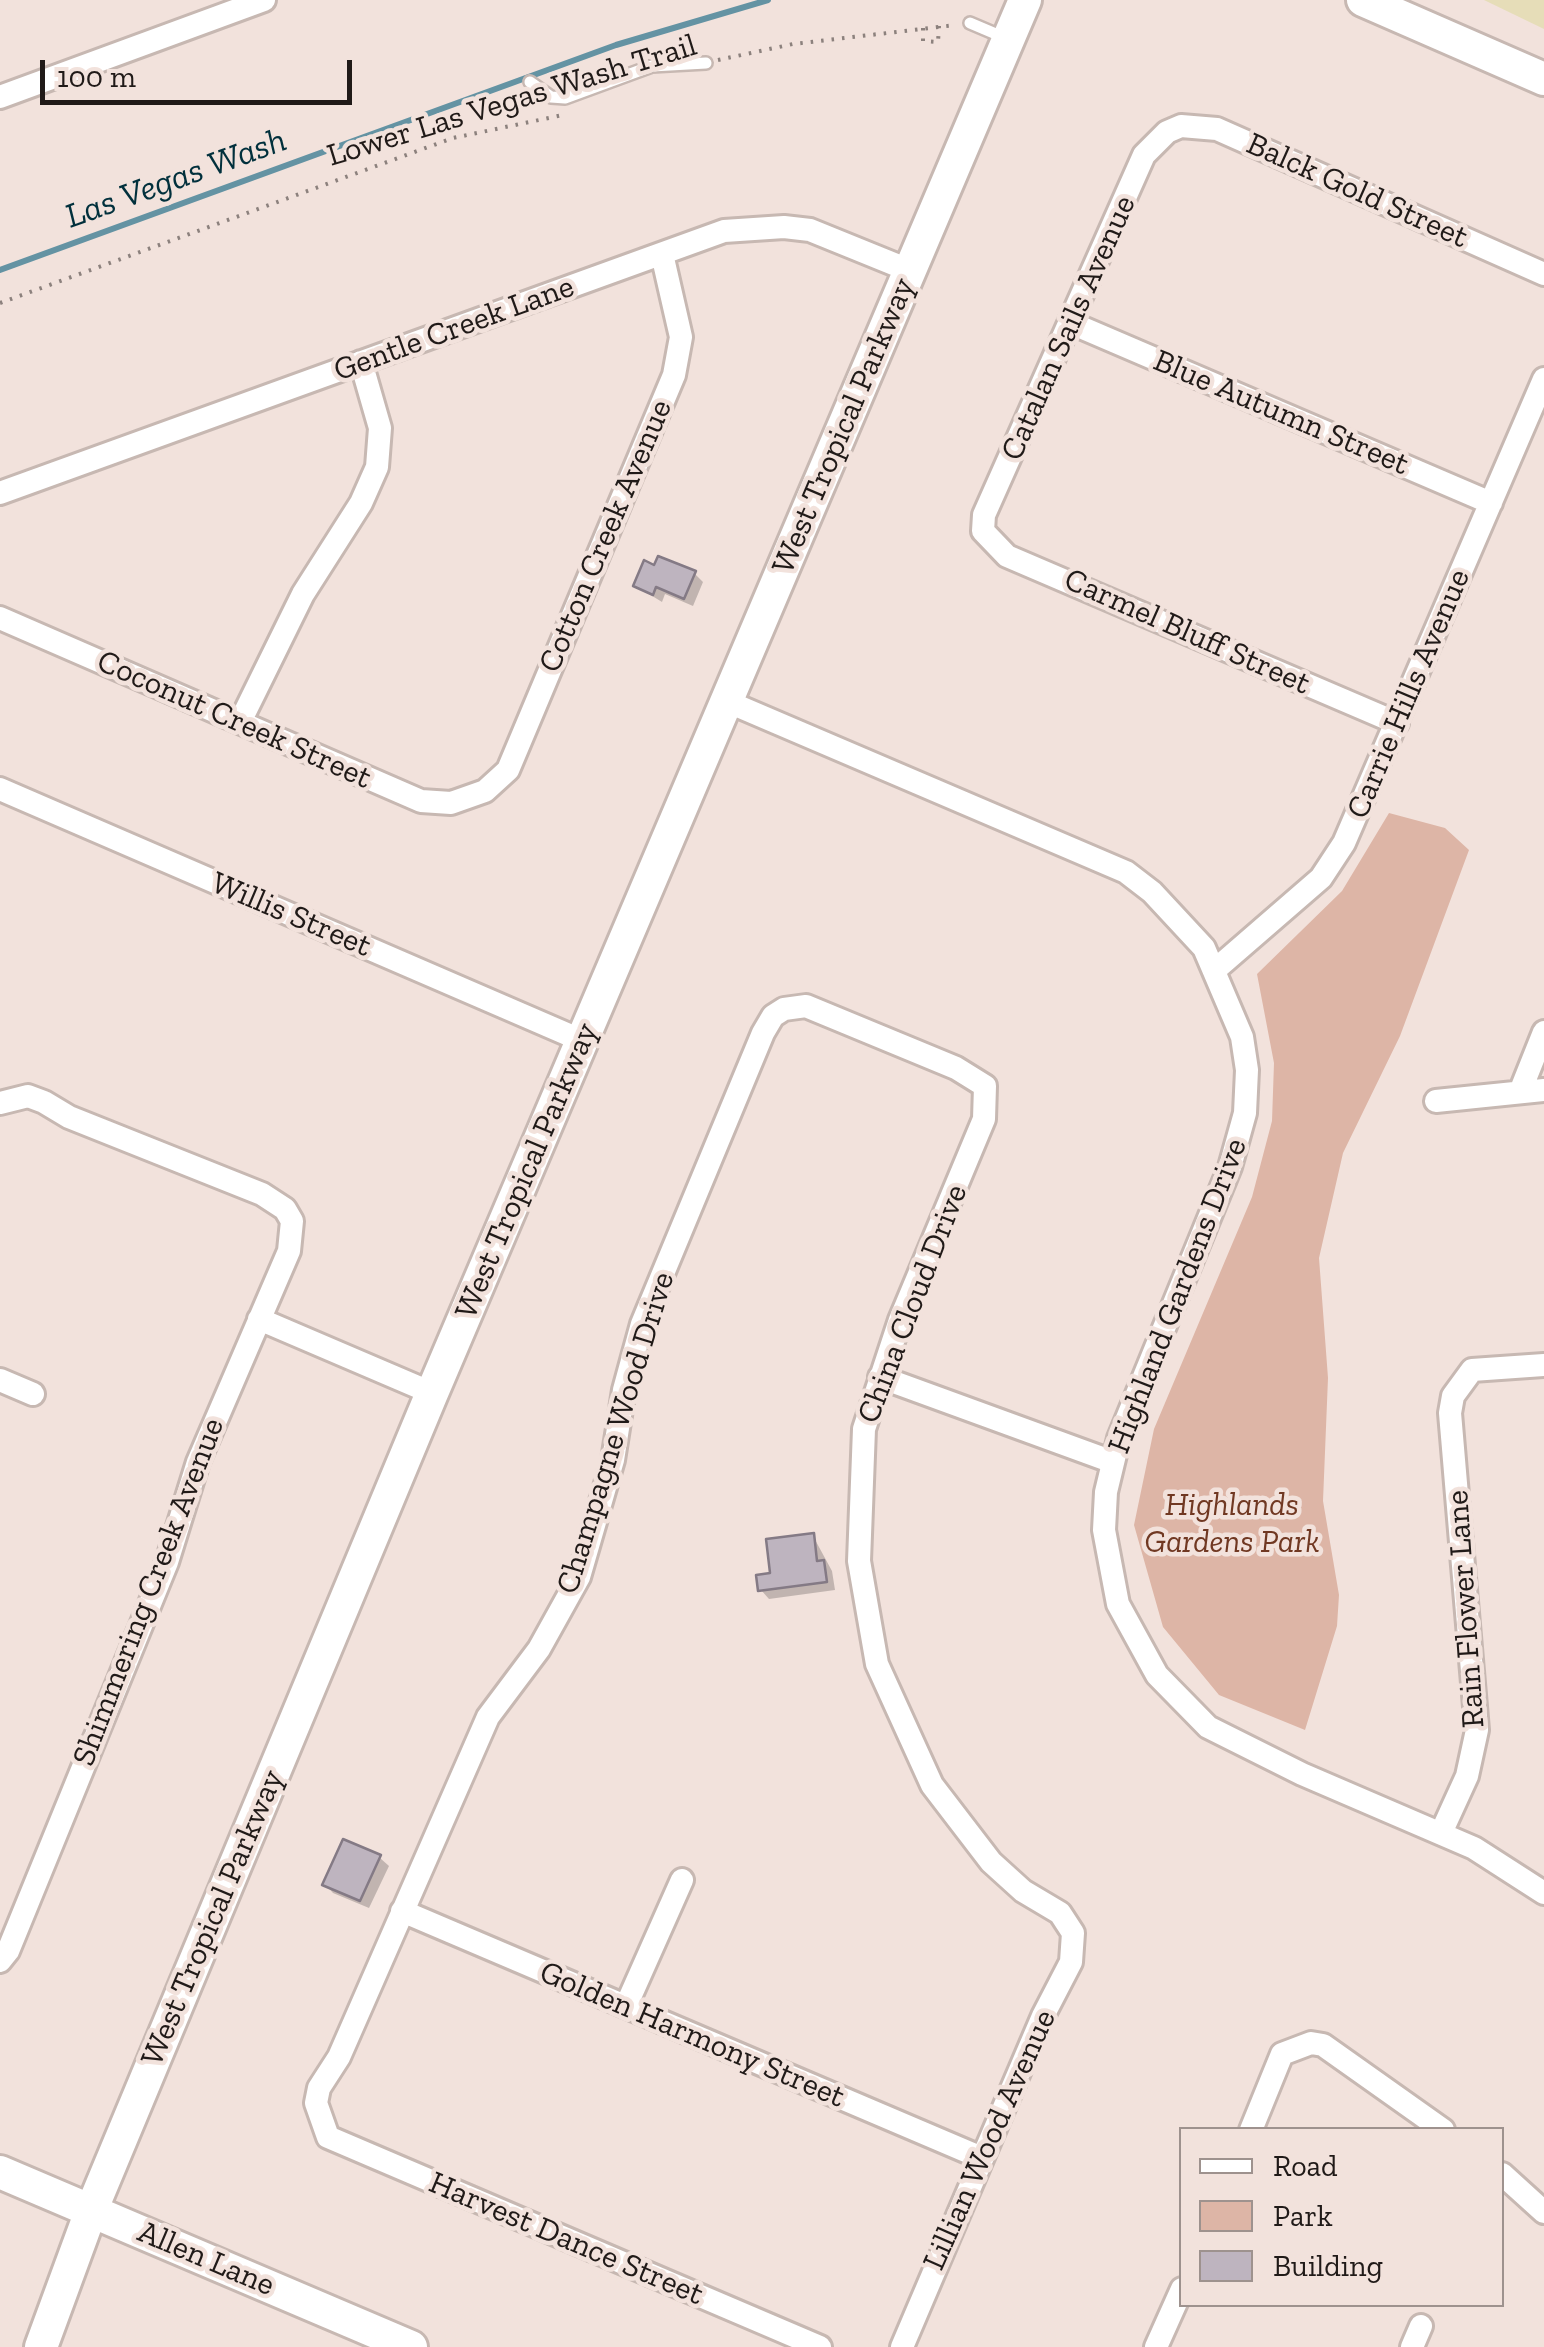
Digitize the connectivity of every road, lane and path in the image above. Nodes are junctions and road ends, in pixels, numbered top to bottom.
1 (264, 0) edge
2 (1025, 0) edge
3 (1363, 0) edge
4 (970, 23) joint
5 (938, 26) junction
6 (924, 28) junction
7 (1009, 39) junction
8 (706, 63) joint
9 (1544, 79) edge
10 (530, 82) dead end
11 (0, 97) edge
12 (567, 114) dead end
13 (1168, 132) joint
14 (662, 254) junction
15 (911, 271) junction
16 (1544, 274) edge
17 (0, 302) edge
18 (1071, 323) junction
19 (361, 362) junction
20 (1544, 379) edge
21 (0, 493) edge
22 (1491, 503) junction
23 (984, 531) joint
24 (0, 618) edge
25 (726, 701) junction
26 (240, 722) junction
27 (1397, 723) junction
28 (0, 789) edge
29 (471, 797) joint
30 (1216, 969) junction
31 (1544, 1032) edge
32 (583, 1041) junction
33 (985, 1086) joint
34 (1544, 1090) edge
35 (1520, 1092) junction
36 (1436, 1101) dead end
37 (1, 1102) edge
38 (259, 1319) junction
39 (1544, 1365) edge
40 (880, 1376) junction
41 (0, 1380) edge
42 (432, 1393) junction
43 (33, 1394) dead end
44 (1113, 1462) junction
45 (1441, 1834) junction
46 (682, 1880) dead end
47 (1544, 1893) edge
48 (402, 1911) junction
49 (1074, 1933) joint
50 (0, 1961) edge
51 (626, 2006) junction
52 (320, 2122) joint
53 (1252, 2127) edge
54 (1439, 2127) edge
55 (982, 2158) junction
56 (0, 2172) edge
57 (1504, 2176) edge
58 (91, 2210) junction
59 (1544, 2212) edge
60 (1179, 2296) edge
61 (40, 2347) edge
62 (411, 2347) edge
63 (820, 2347) edge
64 (902, 2347) edge
65 (1156, 2347) edge

1 - 11 street
2 - 7 main road, West Tropical Parkway
3 - 9 main road
4 - 5 path, Lower Las Vegas Wash Trail
4 - 7 lane
5 - 6 path, Lower Las Vegas Wash Trail
5 - 6 path
6 - 8 path, Lower Las Vegas Wash Trail
7 - 15 main road, West Tropical Parkway
8 - 10 lane
12 - 17 path, Lower Las Vegas Wash Trail
13 - 16 street, Balck Gold Street
13 - 18 street, Catalan Sails Avenue
14 - 15 street, Gentle Creek Lane
14 - 19 street, Gentle Creek Lane
14 - 29 street, Cotton Creek Avenue
15 - 25 main road, West Tropical Parkway
18 - 22 street, Blue Autumn Street
18 - 23 street, Catalan Sails Avenue
19 - 21 street, Gentle Creek Lane
19 - 26 street
20 - 22 street, Carrie Hills Avenue
22 - 27 street, Carrie Hills Avenue
23 - 27 street, Carmel Bluff Street
24 - 26 street, Coconut Creek Street
25 - 30 street, Highland Gardens Drive
25 - 32 main road, West Tropical Parkway
26 - 29 street, Coconut Creek Street
27 - 30 street, Carrie Hills Avenue
28 - 32 street, Willis Street
30 - 44 street, Highland Gardens Drive
31 - 35 street
32 - 42 main road, West Tropical Parkway
33 - 40 street, China Cloud Drive
33 - 48 street, Champagne Wood Drive
34 - 35 street
35 - 36 street
37 - 38 street, Shimmering Creek Avenue
38 - 42 street
38 - 50 street, Shimmering Creek Avenue
39 - 45 street, Rain Flower Lane
40 - 44 street
40 - 49 street, China Cloud Drive
41 - 43 street
42 - 58 main road, West Tropical Parkway
44 - 45 street, Highland Gardens Drive
45 - 47 street, Highland Gardens Drive
46 - 51 street
48 - 51 street, Golden Harmony Street
48 - 52 street, Champagne Wood Drive
49 - 55 street, Lillian Wood Avenue
51 - 55 street, Golden Harmony Street
52 - 63 street, Harvest Dance Street
53 - 54 street
55 - 64 street, Lillian Wood Avenue
56 - 58 main road, Allen Lane
57 - 59 street
58 - 61 main road, West Tropical Parkway
58 - 62 main road, Allen Lane
60 - 65 street

